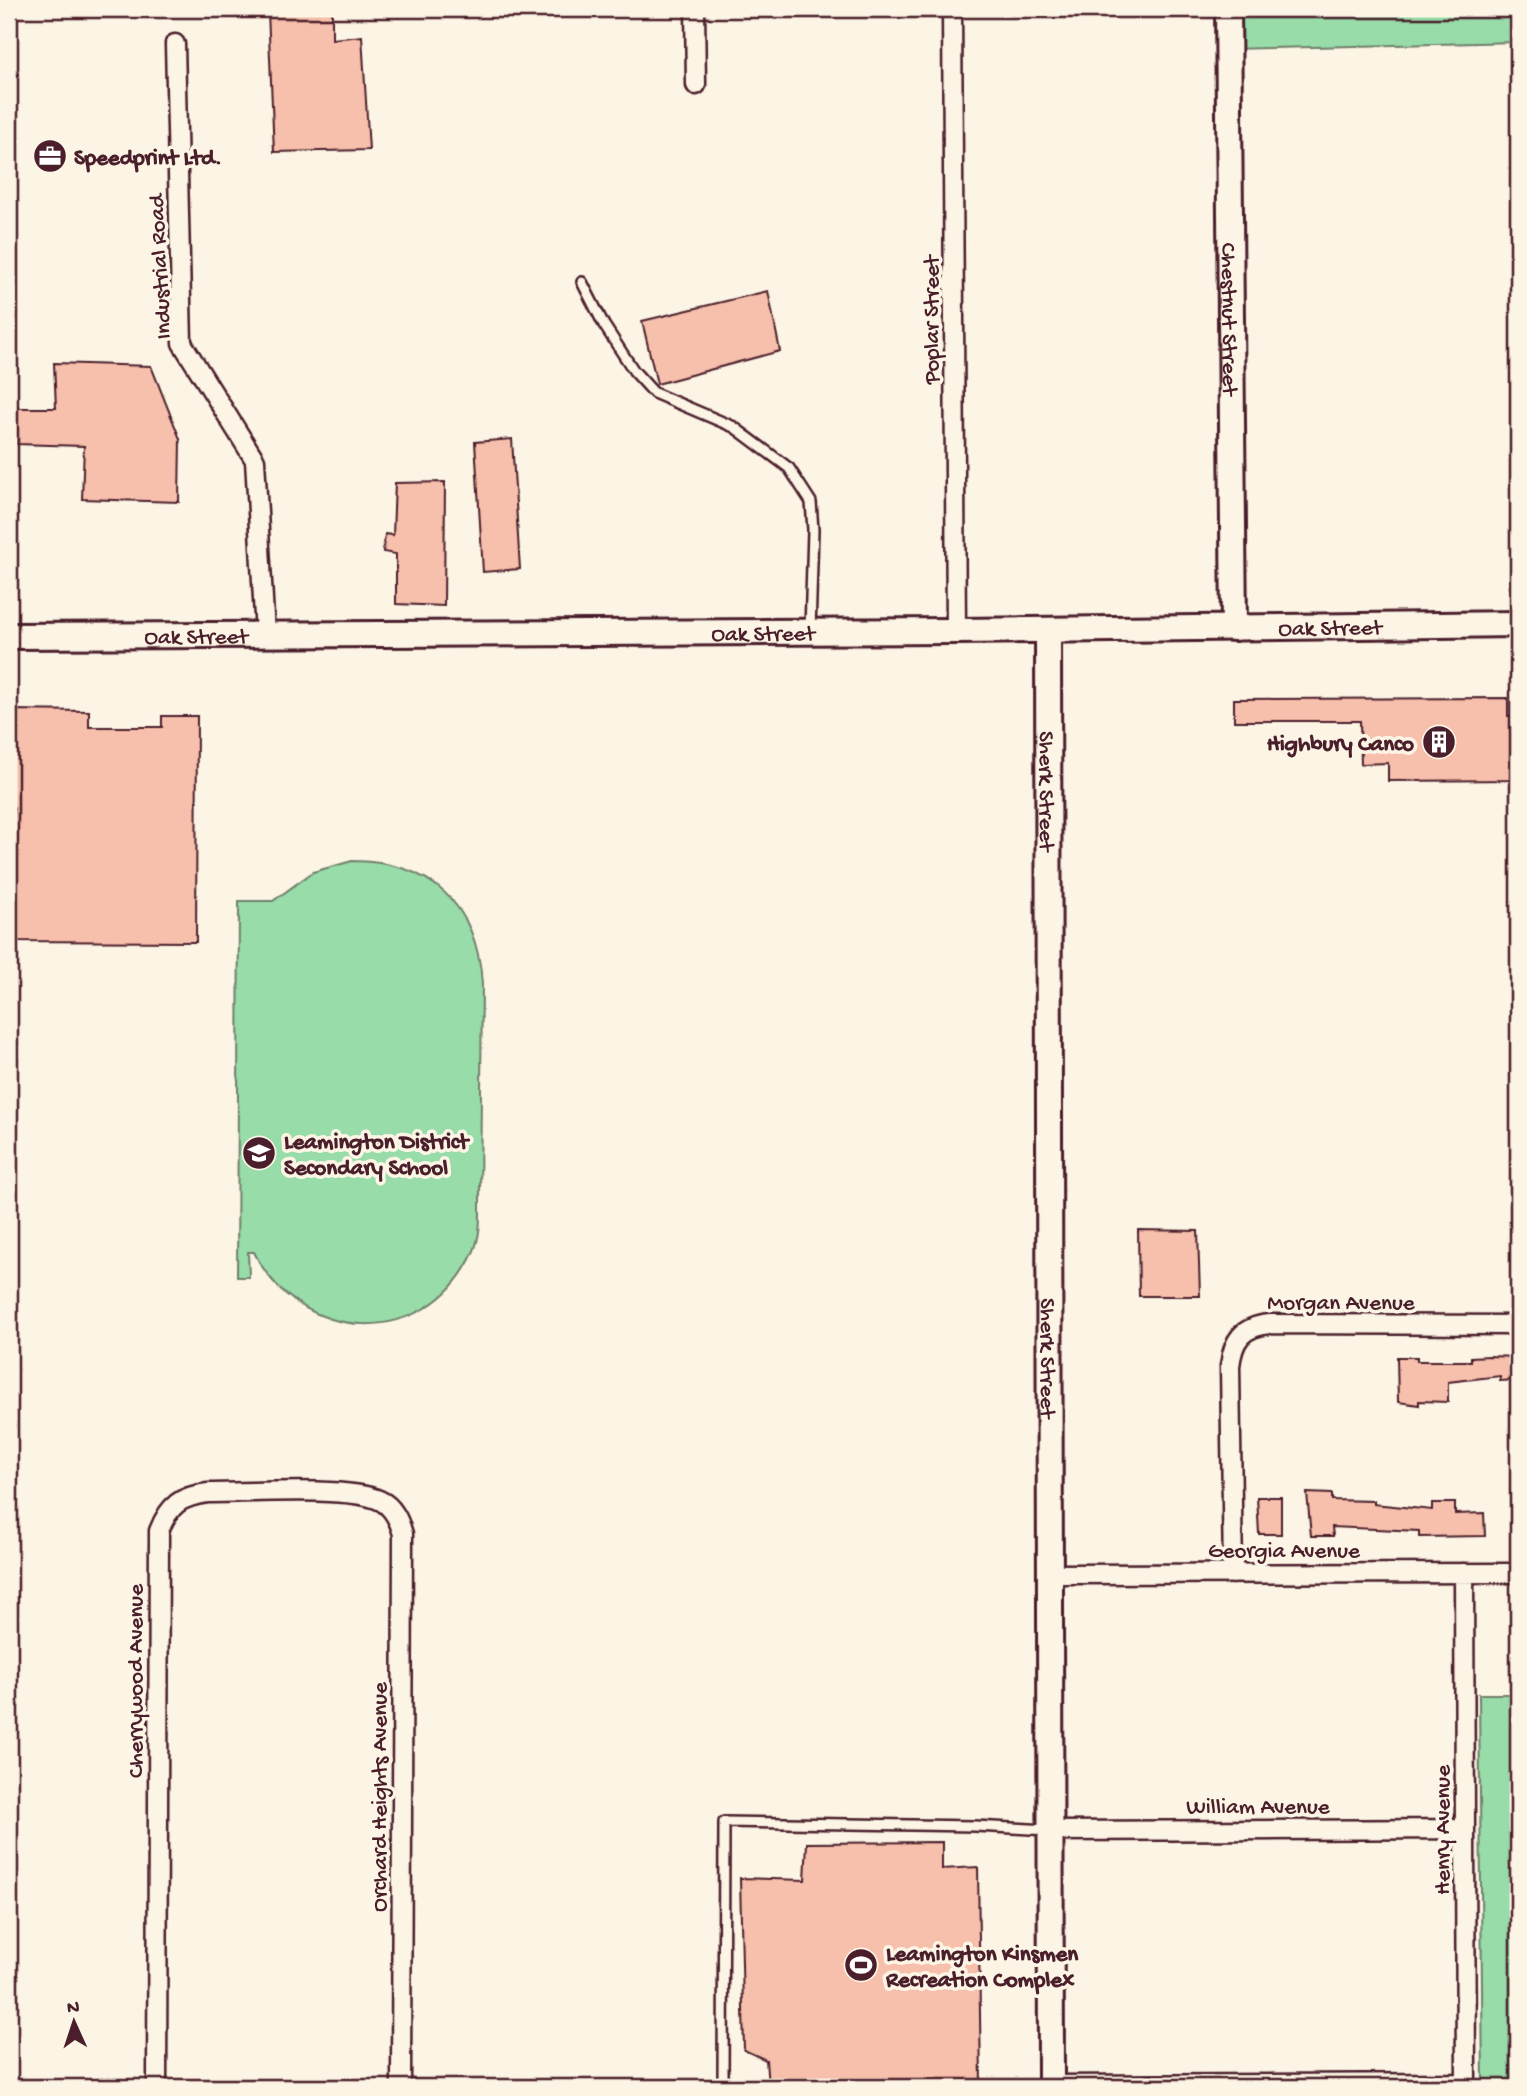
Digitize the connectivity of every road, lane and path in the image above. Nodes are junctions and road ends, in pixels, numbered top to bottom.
1 (695, 9) edge
2 (952, 9) edge
3 (1228, 9) edge
4 (174, 44) dead end
5 (696, 85) dead end
6 (582, 282) dead end
7 (1518, 624) edge
8 (1234, 628) junction
9 (1048, 630) junction
10 (956, 631) junction
11 (810, 632) junction
12 (265, 634) junction
13 (9, 636) edge
14 (1518, 1325) edge
15 (393, 1510) joint
16 (1464, 1573) junction
17 (1518, 1573) edge
18 (1050, 1574) junction
19 (1233, 1574) junction
20 (1465, 1829) junction
21 (1051, 1830) junction
22 (1466, 2085) edge
23 (1051, 2086) edge
24 (157, 2087) edge
25 (401, 2087) edge
26 (723, 2087) edge

1 - 5 street
2 - 10 street, Poplar Street
3 - 8 street, Chestnut Street
4 - 12 street, Industrial Road
6 - 11 lane
7 - 8 street, Oak Street
8 - 9 street, Oak Street
9 - 10 street, Oak Street
9 - 18 street, Sherk Street
10 - 11 street, Oak Street
11 - 12 street, Oak Street
12 - 13 street, Oak Street
14 - 19 street, Morgan Avenue
15 - 24 street, Cherrywood Avenue
15 - 25 street, Orchard Heights Avenue
16 - 17 street, Georgia Avenue
16 - 19 street, Georgia Avenue
16 - 20 street, Henry Avenue
18 - 19 street, Georgia Avenue
18 - 21 street, Sherk Street
20 - 21 street, William Avenue
20 - 22 street, Henry Avenue
21 - 23 street, Sherk Street
21 - 26 lane
22 - 23 street

